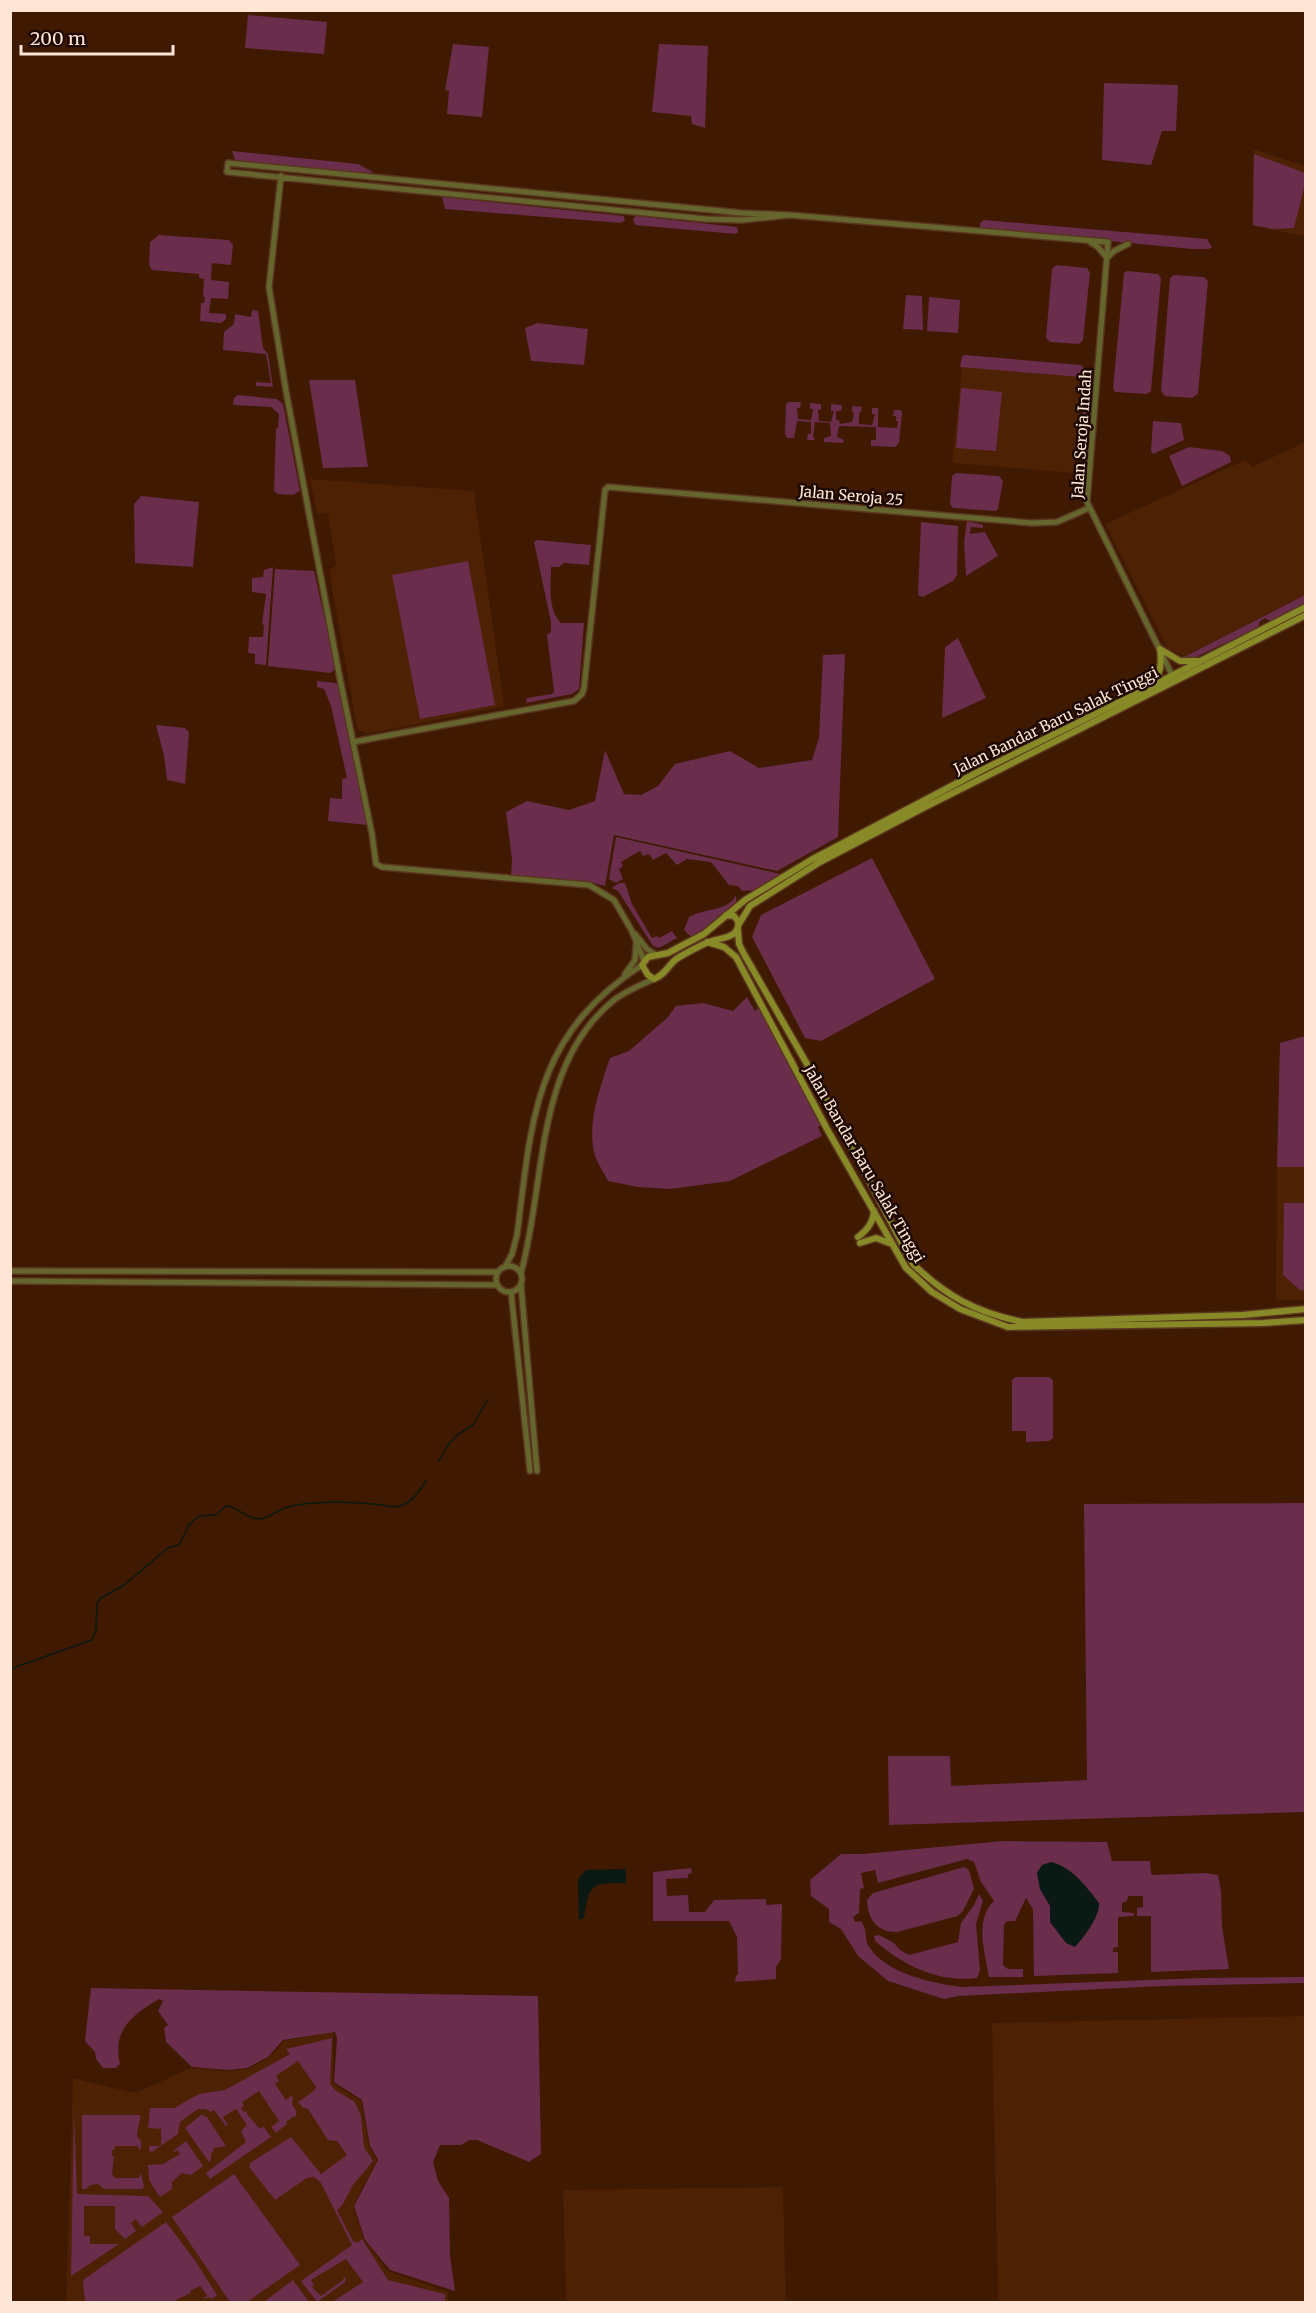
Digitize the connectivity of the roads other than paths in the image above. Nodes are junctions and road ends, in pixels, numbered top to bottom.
1 (282, 168) junction
2 (281, 177) junction
3 (790, 215) junction
4 (1089, 241) junction
5 (1128, 244) dead end
6 (1107, 258) junction
7 (1089, 508) junction
8 (1305, 607) edge
9 (1305, 615) edge
10 (1160, 650) junction
11 (1203, 660) junction
12 (1174, 678) junction
13 (1144, 690) junction
14 (353, 742) junction
15 (726, 915) junction
16 (738, 927) junction
17 (632, 931) junction
18 (636, 941) junction
19 (707, 942) junction
20 (656, 955) junction
21 (643, 963) junction
22 (654, 978) junction
23 (620, 980) junction
24 (839, 1123) junction
25 (827, 1129) junction
26 (874, 1210) junction
27 (893, 1244) junction
28 (505, 1267) junction
29 (10, 1271) edge
30 (498, 1272) junction
31 (521, 1273) junction
32 (10, 1281) edge
33 (497, 1285) junction
34 (521, 1285) junction
35 (511, 1292) junction
36 (1305, 1310) edge
37 (1305, 1320) edge
38 (530, 1471) dead end
39 (537, 1471) dead end

1 - 2 street
1 - 2 street
1 - 3 street
2 - 3 street
2 - 14 street
3 - 4 street
4 - 6 street
4 - 6 street, Jalan Seroja Indah
5 - 6 street
6 - 7 street, Jalan Seroja Indah
7 - 10 street, Jalan Seroja Indah
7 - 14 street, Jalan Seroja 25
8 - 11 main road, Jalan Bandar Baru Salak Tinggi
9 - 12 main road, Jalan Bandar Baru Salak Tinggi
10 - 11 main road
10 - 12 street, Jalan Seroja Indah
10 - 13 main road
11 - 12 main road, Jalan Bandar Baru Salak Tinggi
12 - 13 main road, Jalan Bandar Baru Salak Tinggi
12 - 16 main road, Jalan Bandar Baru Salak Tinggi
13 - 15 main road, Jalan Bandar Baru Salak Tinggi
14 - 17 street
15 - 16 main road
15 - 20 main road, Jalan Bandar Baru Salak Tinggi
16 - 19 main road
16 - 24 main road, Jalan Bandar Baru Salak Tinggi
17 - 18 street
17 - 20 street
18 - 21 street
18 - 23 street
19 - 22 main road
19 - 25 main road, Jalan Bandar Baru Salak Tinggi
20 - 21 main road, Jalan Bandar Baru Salak Tinggi
21 - 22 main road
21 - 23 street
22 - 31 street
23 - 28 street
24 - 25 main road
24 - 36 main road, Jalan Bandar Baru Salak Tinggi
25 - 26 main road, Jalan Bandar Baru Salak Tinggi
26 - 27 main road, Jalan Bandar Baru Salak Tinggi
26 - 27 main road
27 - 37 main road, Jalan Bandar Baru Salak Tinggi
28 - 30 street
28 - 31 street
29 - 30 street
30 - 33 street
31 - 34 street
32 - 33 street
33 - 35 street
34 - 35 street
34 - 39 street
35 - 38 street

